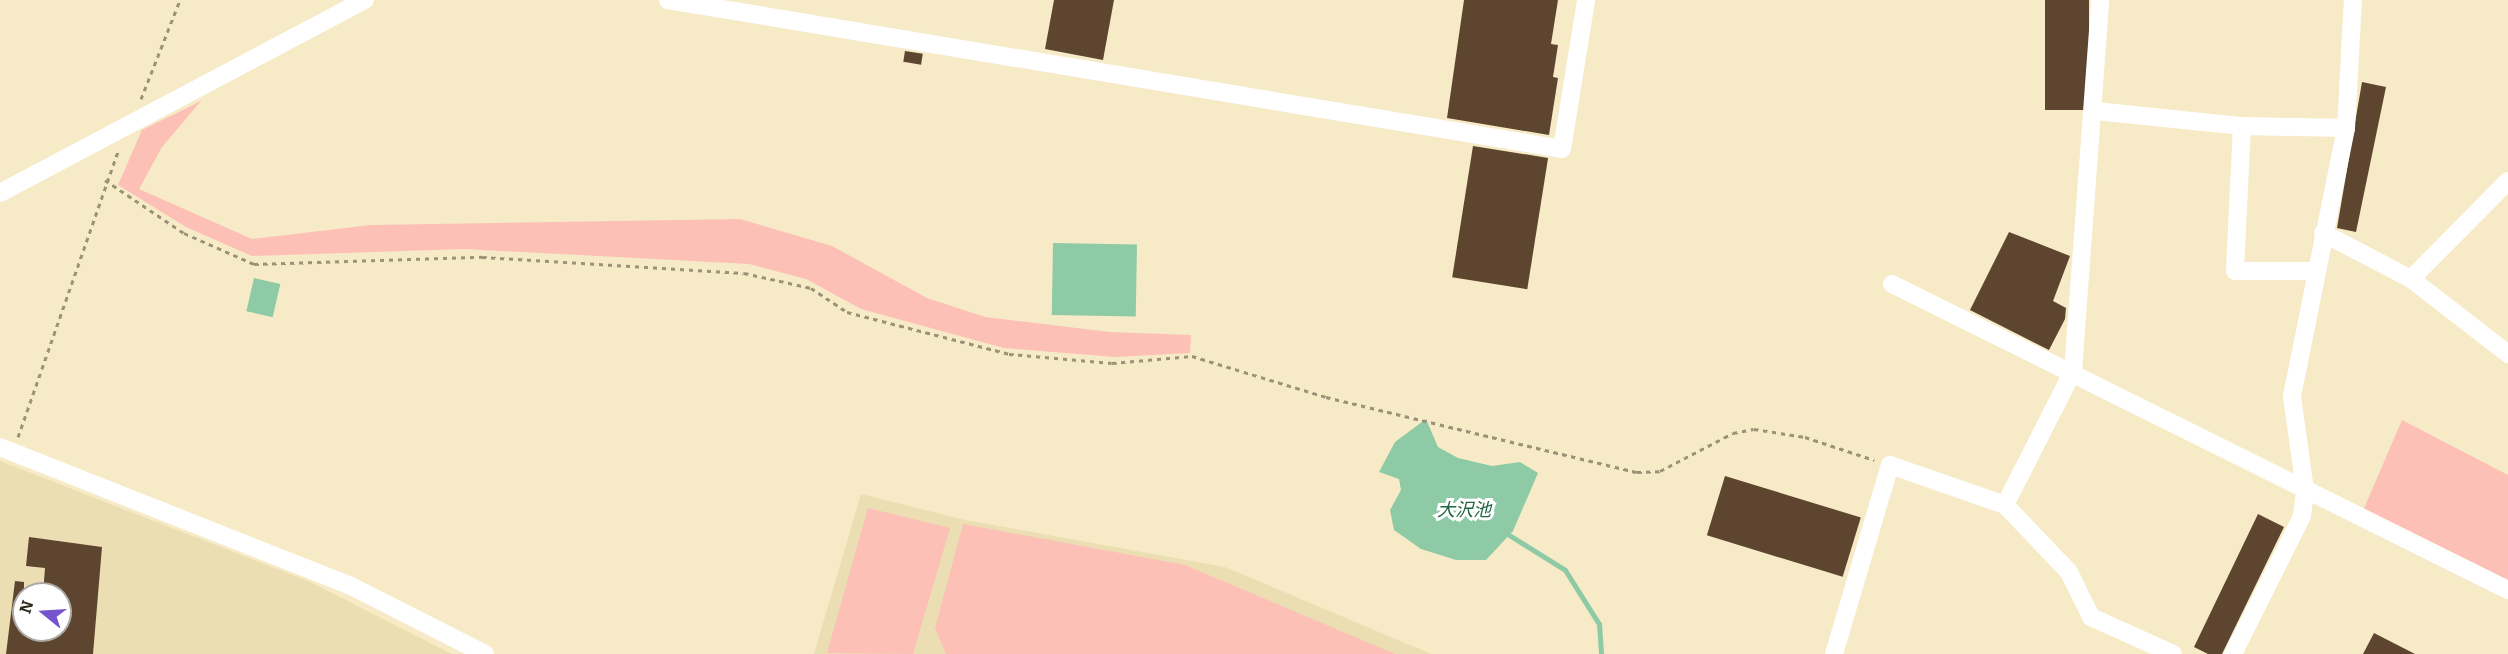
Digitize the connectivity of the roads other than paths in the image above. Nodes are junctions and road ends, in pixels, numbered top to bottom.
1 (365, 0) edge
2 (668, 0) edge
3 (1586, 0) edge
4 (2100, 0) edge
5 (2353, 0) edge
6 (2096, 111) junction
7 (2242, 126) junction
8 (2346, 128) junction
9 (2508, 181) edge
10 (0, 193) edge
11 (2323, 233) junction
12 (2316, 271) junction
13 (2411, 279) junction
14 (1892, 284) dead end
15 (2508, 354) edge
16 (2073, 371) junction
17 (6, 450) edge
18 (2305, 490) junction
19 (2005, 505) junction
20 (2508, 590) edge
21 (485, 654) edge
22 (1834, 654) edge
23 (2174, 654) edge
24 (2234, 654) edge

1 - 10 street
2 - 3 street
4 - 6 street
5 - 8 street
6 - 7 street
6 - 16 street
7 - 8 street
7 - 12 street
8 - 11 street
9 - 13 street
11 - 12 street
11 - 13 street
12 - 18 street
13 - 15 street
14 - 16 street
16 - 18 street
16 - 19 street
17 - 21 street
18 - 20 street
18 - 24 street
19 - 22 street
19 - 23 street

